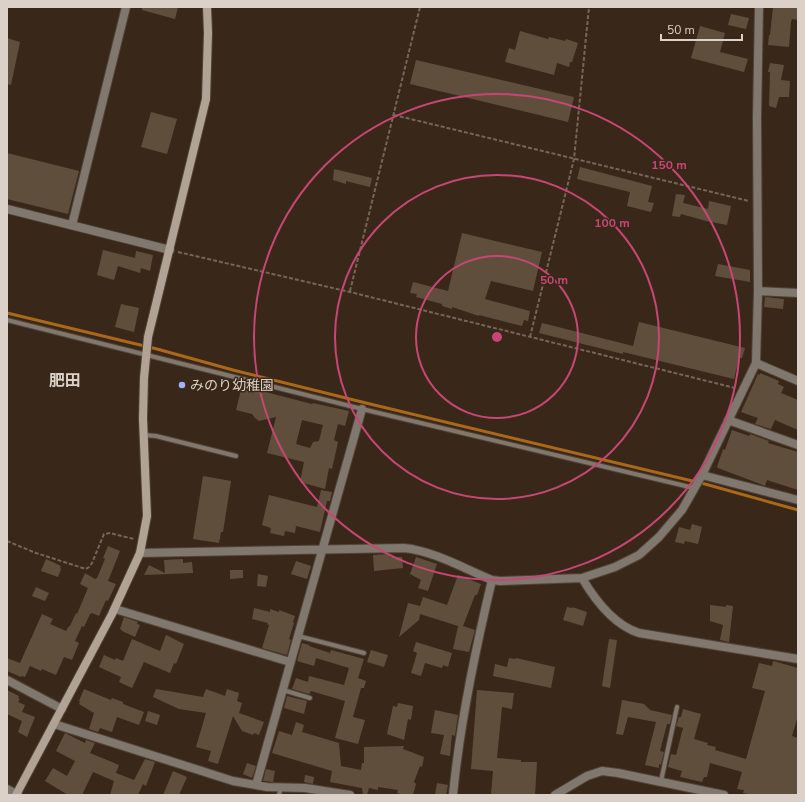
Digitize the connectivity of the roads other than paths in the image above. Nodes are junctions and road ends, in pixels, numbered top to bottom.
1 (126, 7) edge
2 (207, 7) edge
3 (759, 7) edge
4 (7, 208) edge
5 (72, 225) junction
6 (170, 250) junction
7 (758, 290) junction
8 (798, 293) edge
9 (7, 320) edge
10 (146, 352) junction
11 (756, 363) junction
12 (798, 381) edge
13 (362, 409) junction
14 (728, 420) junction
15 (144, 435) junction
16 (798, 445) edge
17 (236, 456) dead end
18 (702, 475) junction
19 (695, 488) junction
20 (798, 500) edge
21 (321, 549) junction
22 (140, 553) junction
23 (582, 578) junction
24 (492, 580) junction
25 (115, 609) junction
26 (297, 636) junction
27 (364, 653) dead end
28 (798, 659) edge
29 (290, 662) junction
30 (7, 680) edge
31 (282, 690) junction
32 (310, 698) dead end
33 (677, 707) dead end
34 (62, 709) junction
35 (54, 724) junction
36 (661, 782) junction
37 (256, 785) junction
38 (7, 789) edge
39 (280, 791) edge
40 (17, 795) edge
41 (350, 795) edge
42 (453, 795) edge
43 (555, 795) edge
44 (724, 795) edge

1 - 5 street
2 - 6 street
3 - 7 street
4 - 5 street
5 - 6 street
6 - 10 street
7 - 8 street
7 - 11 street
9 - 10 lane
10 - 13 lane
10 - 15 street
11 - 12 street
11 - 14 street
13 - 19 lane
13 - 21 street
14 - 16 street
14 - 18 street
15 - 17 lane
15 - 22 street
18 - 19 street
18 - 20 street
19 - 23 street
21 - 22 street
21 - 24 street
21 - 26 street
22 - 25 street
23 - 24 street
23 - 28 street
24 - 42 street
25 - 29 street
25 - 34 street
26 - 27 lane
26 - 29 street
29 - 31 street
30 - 34 street
31 - 32 lane
31 - 37 street
33 - 36 lane
34 - 35 street
35 - 37 street
35 - 40 street
36 - 43 street
36 - 44 street
37 - 39 street
38 - 40 street
39 - 41 street

